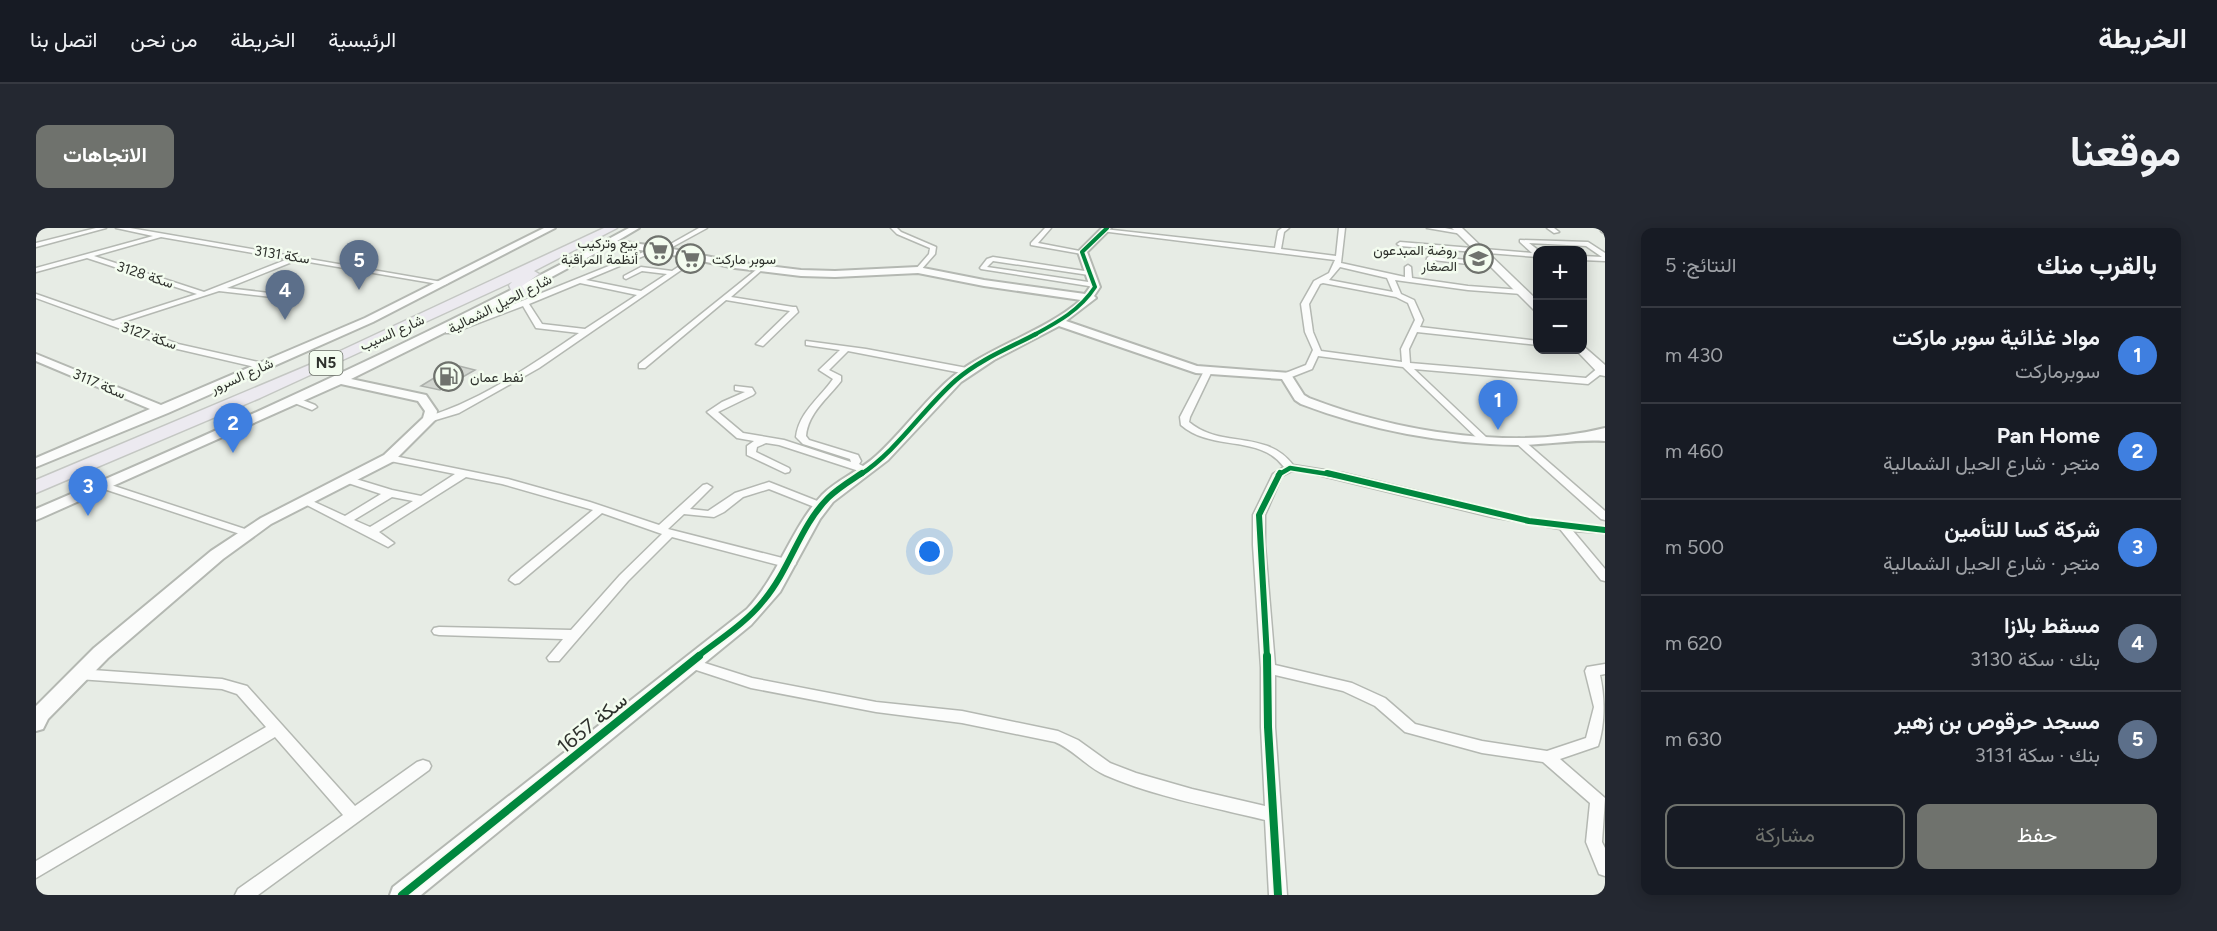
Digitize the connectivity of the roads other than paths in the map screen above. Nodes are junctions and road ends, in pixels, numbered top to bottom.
1 (103, 228) edge
2 (119, 228) edge
3 (549, 228) edge
4 (560, 228) edge
5 (598, 228) edge
6 (619, 228) edge
7 (634, 228) edge
8 (704, 228) edge
9 (894, 228) edge
10 (1048, 228) edge
11 (1286, 228) edge
12 (1342, 228) edge
13 (1430, 228) edge
14 (1105, 229) edge
15 (1459, 230) edge
16 (163, 235) junction
17 (607, 239) edge
18 (1400, 244) dead end
19 (36, 245) edge
20 (660, 249) junction
21 (1278, 250) junction
22 (1481, 250) junction
23 (1533, 251) edge
24 (1082, 252) junction
25 (1533, 255) edge
26 (87, 256) junction
27 (697, 257) junction
28 (1605, 257) edge
29 (297, 258) junction
30 (1587, 258) edge
31 (1338, 261) junction
32 (1494, 265) junction
33 (1408, 267) dead end
34 (1429, 267) dead end
35 (761, 268) junction
36 (36, 270) edge
37 (918, 270) junction
38 (674, 273) junction
39 (1089, 273) junction
40 (458, 276) junction
41 (627, 277) dead end
42 (1390, 277) junction
43 (429, 280) junction
44 (579, 280) junction
45 (1409, 280) junction
46 (1324, 281) junction
47 (444, 283) junction
48 (532, 284) joint
49 (1095, 285) junction
50 (218, 289) junction
51 (1522, 292) junction
52 (423, 293) junction
53 (520, 293) junction
54 (204, 294) junction
55 (644, 294) junction
56 (1398, 295) junction
57 (36, 296) edge
58 (287, 297) dead end
59 (725, 298) junction
60 (1091, 298) junction
61 (1533, 303) edge
62 (1059, 322) junction
63 (114, 323) junction
64 (1416, 329) junction
65 (448, 331) junction
66 (588, 332) junction
67 (1533, 343) edge
68 (760, 344) dead end
69 (844, 351) junction
70 (1316, 353) junction
71 (1587, 353) edge
72 (395, 354) junction
73 (36, 357) edge
74 (264, 366) junction
75 (642, 366) dead end
76 (1406, 366) junction
77 (1208, 371) junction
78 (1604, 371) edge
79 (965, 372) junction
80 (1286, 376) junction
81 (349, 380) junction
82 (223, 384) junction
83 (738, 387) dead end
84 (322, 388) junction
85 (127, 395) junction
86 (295, 400) junction
87 (141, 401) junction
88 (312, 407) dead end
89 (163, 410) junction
90 (429, 419) junction
91 (112, 432) junction
92 (1605, 432) edge
93 (1588, 436) junction
94 (1605, 436) edge
95 (1482, 438) junction
96 (762, 441) junction
97 (1519, 441) junction
98 (389, 458) junction
99 (36, 463) edge
100 (853, 466) junction
101 (1290, 468) junction
102 (785, 470) dead end
103 (866, 471) junction
104 (36, 473) edge
105 (465, 473) junction
106 (346, 479) junction
107 (105, 486) junction
108 (36, 487) edge
109 (707, 487) dead end
110 (390, 493) junction
111 (423, 500) junction
112 (304, 501) junction
113 (821, 506) junction
114 (601, 509) junction
115 (682, 511) junction
116 (36, 515) edge
117 (1605, 517) edge
118 (346, 520) junction
119 (1565, 528) junction
120 (1605, 530) edge
121 (371, 532) junction
122 (665, 532) junction
123 (247, 533) junction
124 (388, 543) dead end
125 (790, 564) junction
126 (1605, 577) edge
127 (515, 580) dead end
128 (439, 631) dead end
129 (573, 635) junction
130 (554, 658) dead end
131 (689, 663) junction
132 (1268, 668) junction
133 (1605, 669) edge
134 (78, 674) junction
135 (38, 716) edge
136 (277, 728) junction
137 (1546, 757) junction
138 (423, 766) dead end
139 (1274, 815) junction
140 (354, 816) junction
141 (1605, 868) edge
142 (36, 870) edge
143 (244, 895) edge
144 (402, 895) edge
145 (1278, 895) edge

1 - 19 street
2 - 16 street, سكة 3131
3 - 40 street, شارع السرور
4 - 47 street, شارع السرور
5 - 104 highway, شارع السيب / N5
6 - 53 highway
7 - 17 street, شارع الحيل الشمالية
8 - 20 street
9 - 37 street
10 - 24 street
11 - 21 street
12 - 31 street
13 - 15 street
14 - 21 street
14 - 24 street
15 - 22 main road
16 - 26 street
16 - 29 street, سكة 3131
17 - 20 street
17 - 48 street, شارع الحيل الشمالية
17 - 53 street, شارع الحيل الشمالية
17 - 108 highway, شارع السيب / N5
18 - 22 street
20 - 27 street
20 - 44 street
21 - 31 street
22 - 25 street
22 - 32 main road
23 - 28 street
24 - 39 street
26 - 36 street
26 - 54 street, سكة 3128
27 - 35 street
27 - 38 street
28 - 30 street
29 - 43 street, سكة 3131
29 - 50 street
31 - 42 street
31 - 46 street
32 - 34 street
32 - 51 main road
33 - 45 street
35 - 37 street
35 - 59 street
37 - 60 street
38 - 41 street
38 - 55 street
39 - 49 street
39 - 49 street
40 - 43 street
40 - 47 street, شارع السرور
42 - 45 street
42 - 56 street
43 - 47 street, سكة 3131
43 - 52 street
44 - 53 street
44 - 55 street
45 - 51 street
46 - 56 street
46 - 70 street
47 - 52 street, شارع السرور
48 - 53 highway
49 - 60 street
50 - 54 street
50 - 58 street
51 - 61 main road
52 - 74 street, شارع السرور
53 - 65 street
53 - 65 street, شارع الحيل الشمالية
53 - 66 street
53 - 72 street, شارع الحيل الشمالية
54 - 63 street
55 - 66 street
56 - 64 street
57 - 63 street, سكة 3127
59 - 68 street
59 - 75 street
60 - 62 street, سكة 1657
62 - 77 street
62 - 79 street, سكة 1657
63 - 74 street, سكة 3127
64 - 67 street
64 - 76 street
65 - 72 street, شارع الحيل الشمالية
66 - 90 street
69 - 79 street
69 - 79 street
69 - 100 street
70 - 76 street
70 - 80 street
71 - 78 main road
72 - 81 street, شارع الحيل الشمالية
73 - 85 street, سكة 3117
74 - 82 street, شارع السرور
76 - 78 street
76 - 95 street
77 - 80 street
77 - 101 street
79 - 103 street, سكة 1657
80 - 95 street
81 - 84 street, شارع الحيل الشمالية
81 - 84 street
81 - 90 street
82 - 87 street
82 - 89 street, شارع السرور
83 - 96 street
84 - 86 street, شارع الحيل الشمالية
85 - 87 street, سكة 3117
85 - 91 street
86 - 88 street
86 - 107 street, شارع الحيل الشمالية
87 - 89 street, سكة 3117
89 - 91 street, شارع السرور
90 - 98 street
91 - 99 street, شارع السرور
92 - 93 street
93 - 94 street
93 - 97 street
95 - 97 street
96 - 100 street
96 - 102 street
97 - 117 street
98 - 105 street
98 - 106 street
100 - 103 street
101 - 119 street
101 - 132 street
103 - 113 street, سكة 1657
105 - 111 street
105 - 114 street
106 - 110 street
106 - 112 street
107 - 116 street, شارع الحيل الشمالية
107 - 123 street
109 - 115 street
110 - 111 street
110 - 118 street
111 - 121 street
112 - 118 street
112 - 123 street
113 - 115 street
113 - 125 street, سكة 1657
114 - 122 street
114 - 127 street
115 - 122 street
118 - 121 street
119 - 120 street
119 - 126 street
121 - 124 street
122 - 125 street
122 - 129 street
123 - 134 street
125 - 131 street, سكة 1657
128 - 129 street
129 - 130 street
131 - 139 street
131 - 144 street, سكة 1657
132 - 137 street
132 - 139 street
133 - 137 street
134 - 135 street
134 - 136 street
136 - 140 street
136 - 142 street
137 - 141 street
138 - 140 street
139 - 145 street
140 - 143 street

